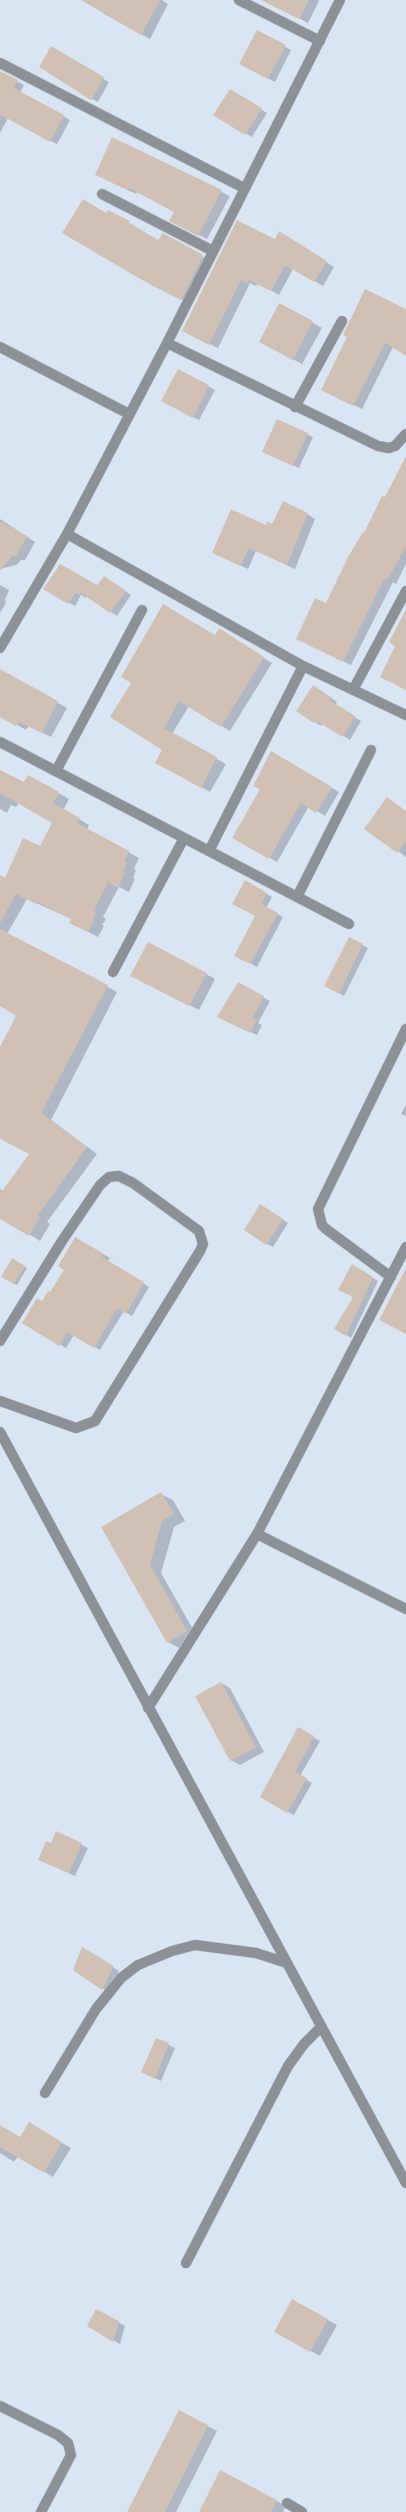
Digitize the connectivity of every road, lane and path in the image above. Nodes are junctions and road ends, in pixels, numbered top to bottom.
1 (239, 0) edge
2 (340, 0) edge
3 (320, 41) junction
4 (0, 63) edge
5 (244, 188) junction
6 (102, 194) dead end
7 (213, 250) junction
8 (342, 320) dead end
9 (167, 343) junction
10 (0, 347) edge
11 (295, 407) junction
12 (129, 414) junction
13 (406, 434) edge
14 (66, 534) junction
15 (406, 591) edge
16 (142, 610) dead end
17 (0, 648) edge
18 (303, 666) junction
19 (353, 690) junction
20 (406, 715) edge
21 (0, 742) edge
22 (371, 750) dead end
23 (56, 771) junction
24 (184, 838) junction
25 (209, 851) junction
26 (297, 897) junction
27 (349, 924) dead end
28 (113, 972) dead end
29 (406, 1030) edge
30 (406, 1247) edge
31 (403, 1261) edge
32 (391, 1277) junction
33 (0, 1341) edge
34 (0, 1401) edge
35 (0, 1432) edge
36 (257, 1534) junction
37 (406, 1609) edge
38 (148, 1708) junction
39 (286, 1963) junction
40 (321, 2027) junction
41 (45, 2093) dead end
42 (406, 2182) edge
43 (186, 2263) dead end
44 (0, 2406) edge
45 (287, 2503) dead end
46 (41, 2512) edge
47 (302, 2512) edge

1 - 3 street
2 - 3 street
3 - 5 street
4 - 5 street
5 - 7 street
6 - 7 street
7 - 9 street
8 - 11 street
9 - 11 street
9 - 12 street
10 - 12 street
11 - 13 street
12 - 14 street
14 - 17 street
14 - 18 street
15 - 19 street
16 - 23 street
18 - 19 street
18 - 25 street
19 - 20 street
21 - 23 street
22 - 26 street
23 - 24 street
24 - 25 street
24 - 28 street
25 - 26 street
26 - 27 street
29 - 32 street
30 - 31 street
31 - 32 street
32 - 36 street
33 - 34 street
35 - 38 street
36 - 37 street
36 - 38 street
38 - 39 street
39 - 40 street
39 - 41 street
40 - 42 street
40 - 43 street
44 - 46 street
45 - 47 street

